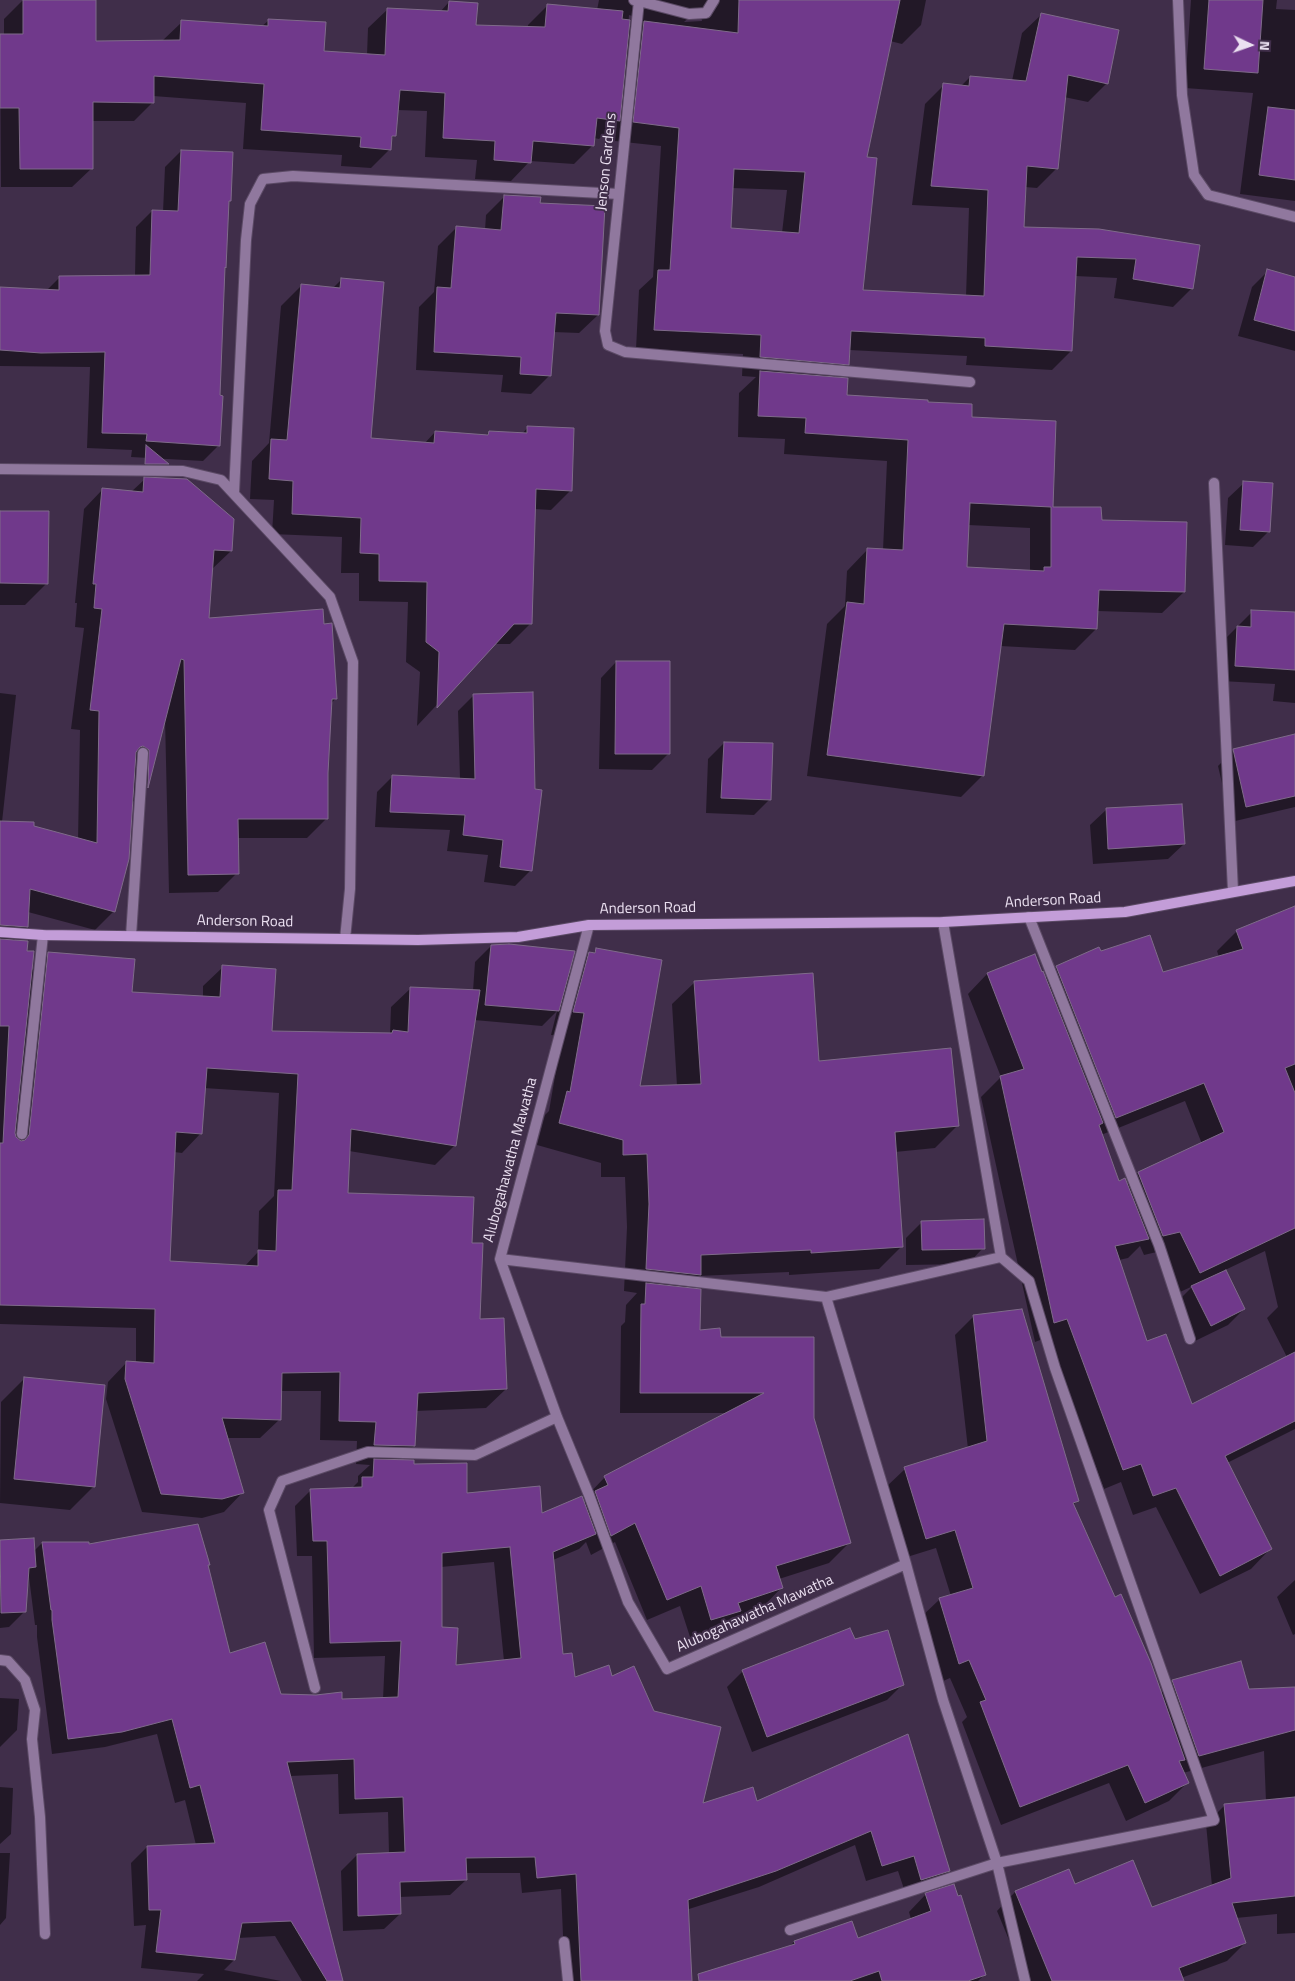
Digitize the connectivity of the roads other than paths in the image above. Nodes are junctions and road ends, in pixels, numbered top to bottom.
1 (714, 0) edge
2 (1178, 0) edge
3 (636, 1) edge
4 (619, 194) junction
5 (1295, 217) edge
6 (970, 382) dead end
7 (0, 469) edge
8 (1214, 483) dead end
9 (234, 493) junction
10 (143, 753) dead end
11 (1295, 881) edge
12 (1233, 891) junction
13 (1029, 917) junction
14 (943, 922) junction
15 (589, 925) junction
16 (0, 932) edge
17 (43, 935) junction
18 (131, 936) junction
19 (345, 939) junction
20 (22, 1134) dead end
21 (1000, 1257) junction
22 (500, 1259) junction
23 (826, 1297) junction
24 (1190, 1339) dead end
25 (557, 1417) junction
26 (906, 1564) junction
27 (0, 1660) edge
28 (315, 1688) dead end
29 (997, 1863) junction
30 (790, 1930) dead end
31 (45, 1934) dead end
32 (564, 1942) dead end
33 (568, 1981) edge
34 (1025, 1981) edge

1 - 3 street
2 - 5 street
3 - 4 street, Jenson Gardens
4 - 6 street, Jenson Gardens
4 - 9 street
7 - 9 street
8 - 12 street
9 - 19 street
10 - 18 street
11 - 12 main road, Anderson Road
12 - 13 main road, Anderson Road
13 - 14 main road, Anderson Road
13 - 24 street
14 - 15 main road, Anderson Road
14 - 21 street
15 - 19 main road, Anderson Road
15 - 22 street, Alubogahawatha Mawatha
16 - 17 main road, Anderson Road
17 - 18 main road, Anderson Road
17 - 20 street
18 - 19 main road, Anderson Road
21 - 23 street
21 - 29 street
22 - 23 street
22 - 25 street, Alubogahawatha Mawatha
23 - 26 street
25 - 26 street, Alubogahawatha Mawatha
25 - 28 street
26 - 29 street
27 - 31 street
29 - 30 street
29 - 34 street
32 - 33 street

